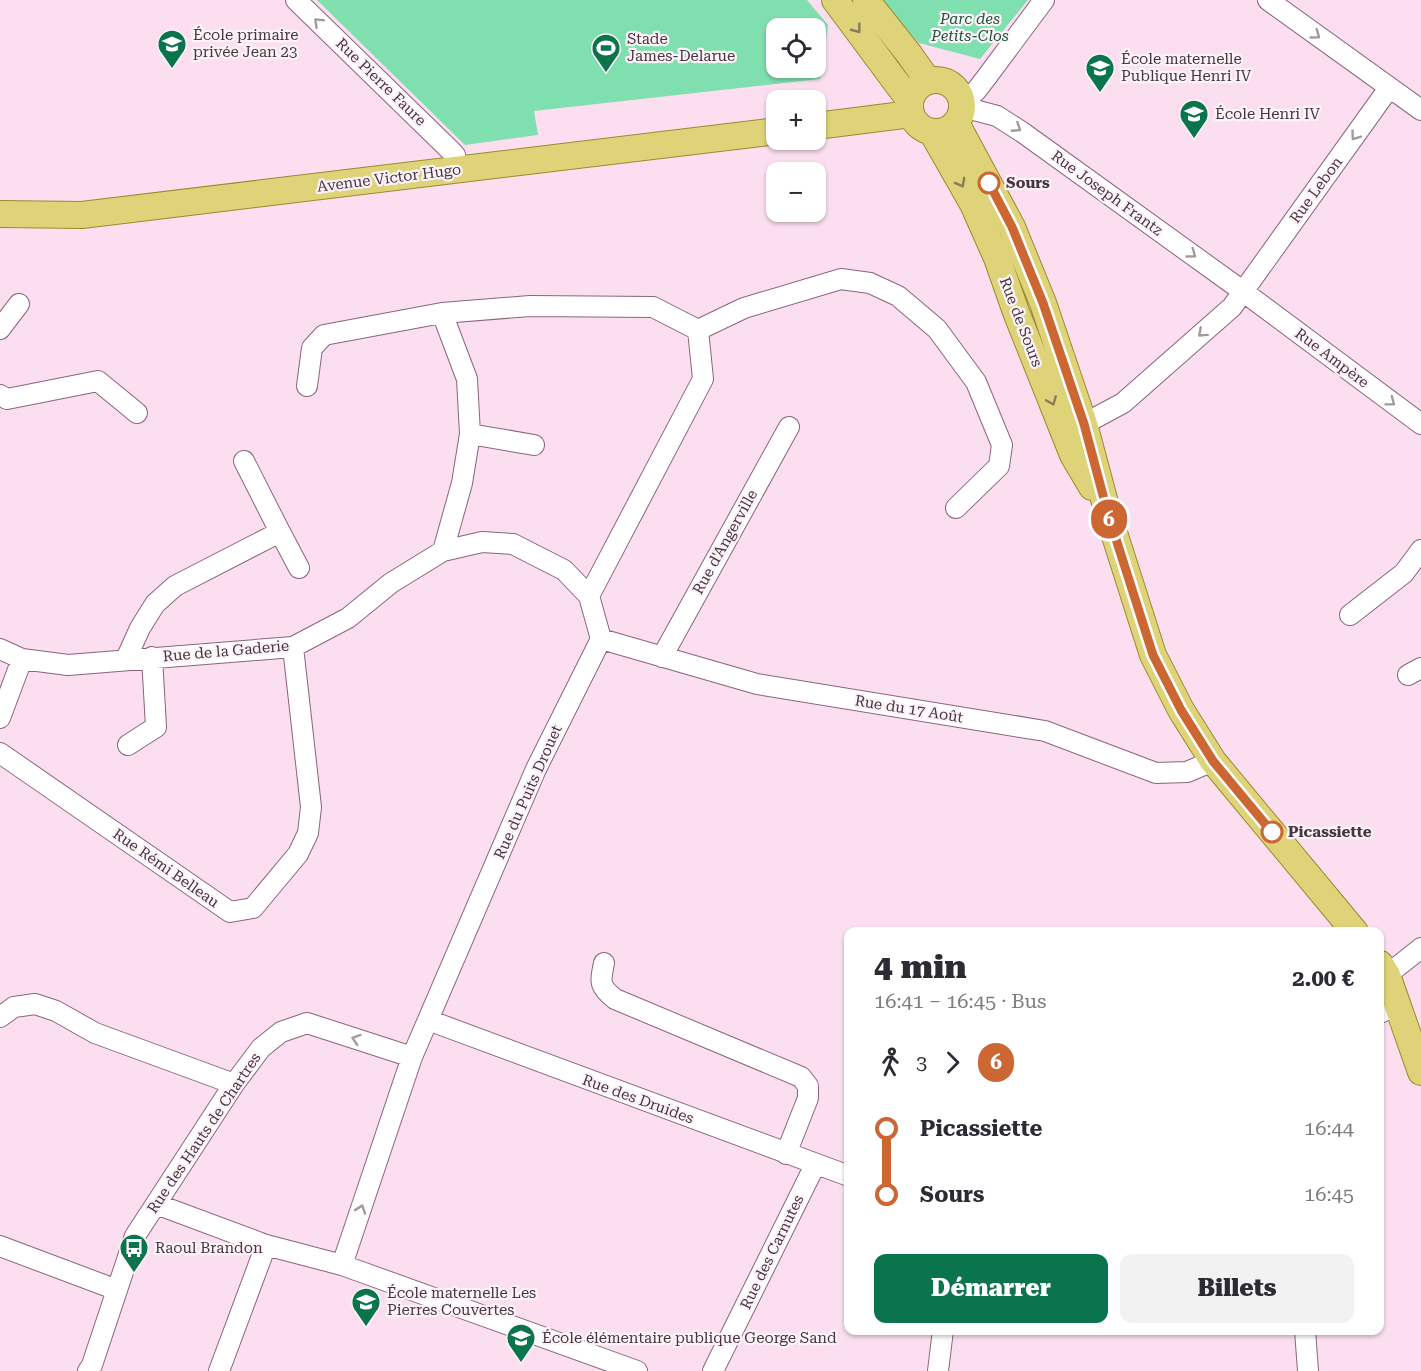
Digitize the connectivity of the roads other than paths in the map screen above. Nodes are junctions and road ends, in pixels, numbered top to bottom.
1 (296, 0) edge
2 (835, 0) edge
3 (866, 0) edge
4 (1044, 0) edge
5 (1268, 0) edge
6 (928, 81) junction
7 (1389, 88) junction
8 (911, 107) junction
9 (1421, 110) edge
10 (961, 111) junction
11 (826, 124) edge
12 (766, 132) edge
13 (932, 132) junction
14 (457, 169) junction
15 (0, 214) edge
16 (1243, 292) junction
17 (19, 304) dead end
18 (442, 313) junction
19 (0, 329) edge
20 (698, 330) junction
21 (307, 386) dead end
22 (0, 395) edge
23 (137, 413) dead end
24 (1084, 424) junction
25 (1421, 424) edge
26 (789, 427) dead end
27 (471, 434) junction
28 (534, 445) dead end
29 (244, 462) dead end
30 (956, 508) dead end
31 (1108, 514) junction
32 (280, 532) junction
33 (1421, 550) edge
34 (443, 551) junction
35 (299, 568) dead end
36 (589, 596) junction
37 (1350, 615) dead end
38 (601, 639) junction
39 (293, 647) junction
40 (0, 649) edge
41 (152, 657) junction
42 (662, 657) junction
43 (22, 659) junction
44 (126, 659) junction
45 (0, 718) edge
46 (129, 745) dead end
47 (0, 753) edge
48 (1213, 761) junction
49 (1351, 927) edge
50 (1421, 948) edge
51 (604, 963) dead end
52 (1384, 968) edge
53 (1384, 977) edge
54 (1388, 1009) edge
55 (0, 1017) edge
56 (428, 1020) junction
57 (412, 1057) junction
58 (1421, 1072) edge
59 (234, 1084) junction
60 (786, 1154) junction
61 (815, 1164) junction
62 (844, 1174) edge
63 (156, 1204) junction
64 (266, 1245) junction
65 (0, 1246) edge
66 (342, 1265) junction
67 (117, 1290) junction
68 (942, 1335) edge
69 (1305, 1335) edge
70 (88, 1371) edge
71 (219, 1371) edge
72 (637, 1371) edge
73 (713, 1371) edge
74 (938, 1371) edge
75 (1308, 1371) edge

14 -> 1 street, Rue Pierre Faure
2 -> 8 main road
3 - 6 main road
4 - 10 street
5 -> 7 street
6 - 8 main road
6 - 10 main road
7 - 9 street
7 -> 16 street, Rue Lebon
8 - 11 main road
8 - 13 main road
10 - 13 main road
10 -> 16 street, Rue Joseph Frantz
10 - 24 main road, Rue de Sours
12 - 14 main road, Avenue Victor Hugo
13 -> 31 main road, Rue de Sours
14 - 15 main road, Avenue Victor Hugo
16 -> 24 street, Rue Lebon
16 -> 25 street, Rue Ampère
17 - 19 street
18 - 20 street
18 - 21 street
18 - 27 street
20 - 30 street
20 - 36 street
22 - 23 street
24 - 31 main road, Rue de Sours
26 - 42 street, Rue d'Angerville
27 - 28 street
27 - 34 street
29 - 32 street
31 - 48 main road, Rue de Sours
32 - 35 street
32 - 44 street
33 - 37 street
34 - 36 street, Rue de la Gaderie
34 - 39 street, Rue de la Gaderie
36 - 38 street
38 - 42 street, Rue du 17 Août
38 - 56 street, Rue du Puits Drouet
39 - 41 street, Rue de la Gaderie
39 - 47 street, Rue Rémi Belleau
40 - 43 street, Rue de la Gaderie
41 - 44 street, Rue de la Gaderie
41 - 46 street
42 - 48 street, Rue du 17 Août
43 - 44 street, Rue de la Gaderie
43 - 45 street
48 - 49 main road, Rue de Sours
50 - 52 street
51 - 60 street
53 - 54 main road
54 - 58 main road
55 - 59 street
56 - 57 street, Rue du Puits Drouet
56 - 60 street, Rue des Druides
57 -> 59 street, Rue des Hauts de Chartres
66 -> 57 street, Rue du Puits Drouet
59 - 63 street, Rue des Hauts de Chartres
60 - 61 street, Rue des Druides
61 - 62 street, Rue des Druides
61 - 73 street, Rue des Carnutes
63 - 64 street
63 - 67 street, Rue des Hauts de Chartres
64 - 66 street
64 - 71 street
65 - 67 street
66 - 72 street
67 - 70 street, Rue des Hauts de Chartres
68 - 74 street
69 - 75 street

